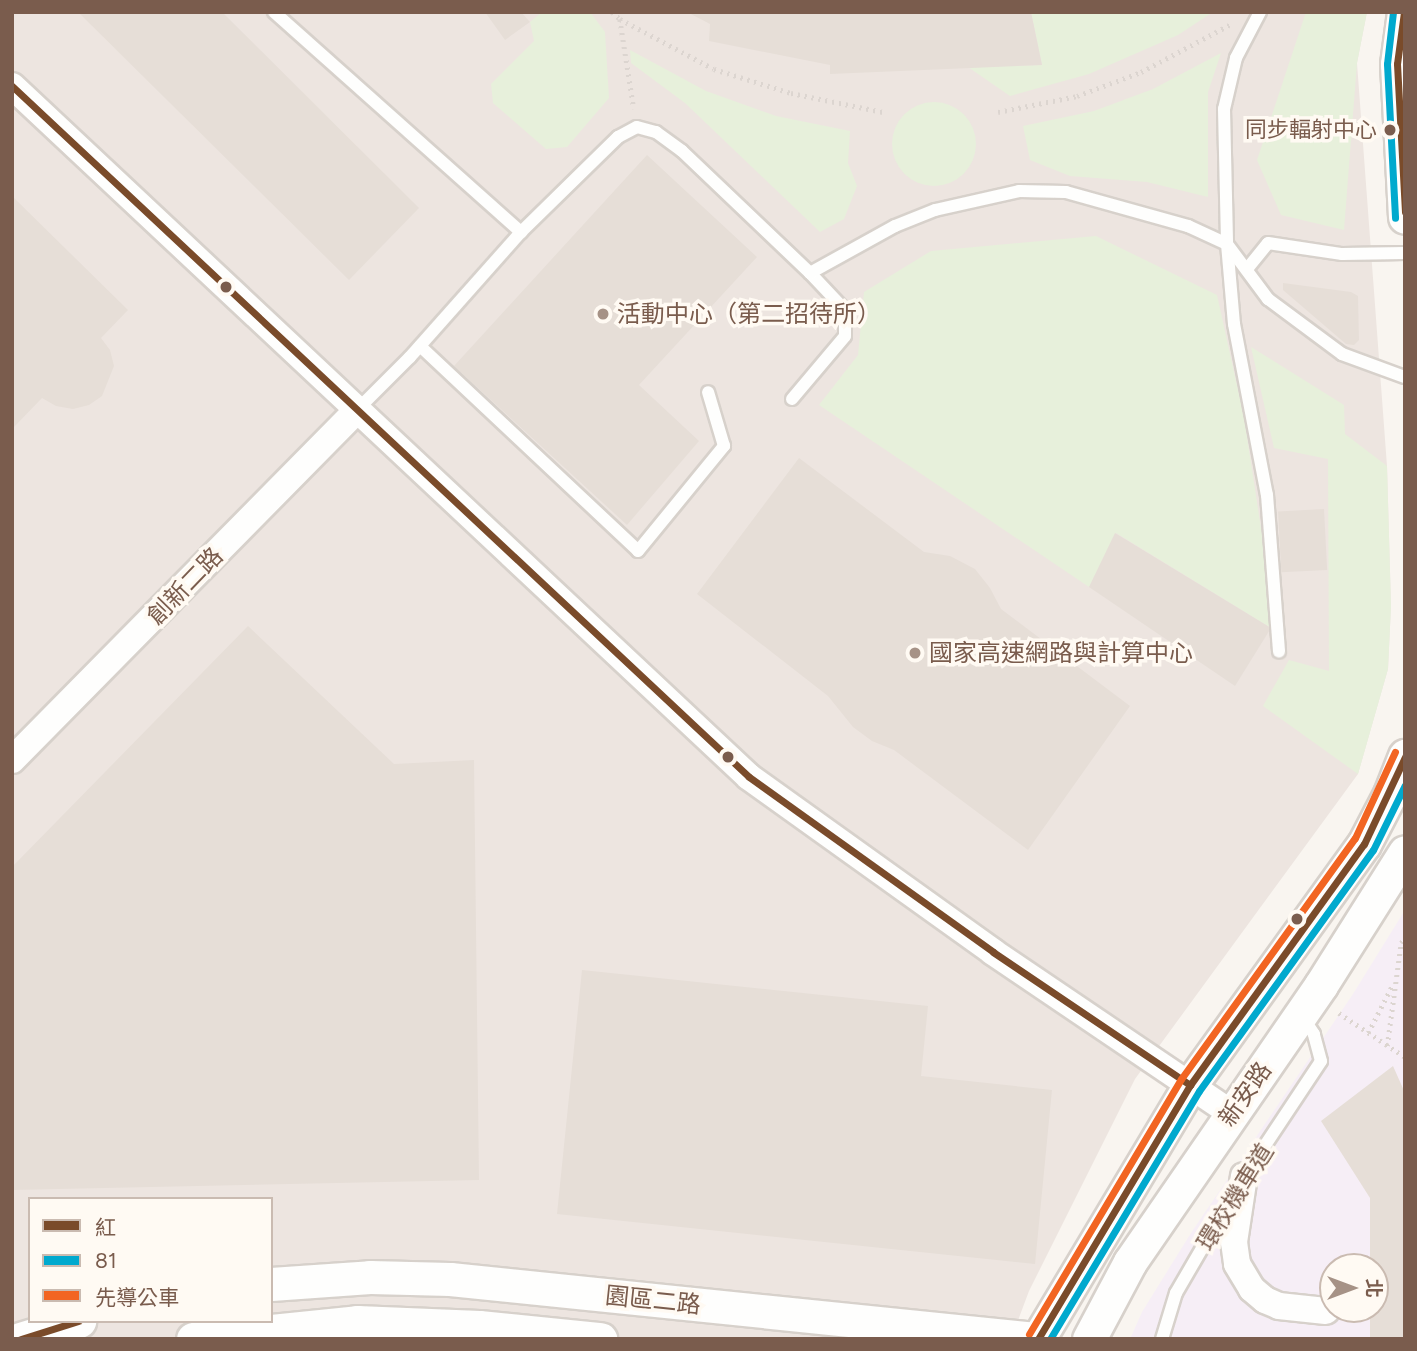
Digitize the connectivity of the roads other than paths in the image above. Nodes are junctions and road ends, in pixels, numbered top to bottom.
1 (274, 12) edge
2 (1260, 12) edge
3 (1404, 12) edge
4 (12, 86) edge
5 (1405, 217) edge
6 (521, 232) junction
7 (1227, 244) junction
8 (1405, 253) edge
9 (1247, 269) junction
10 (810, 273) junction
11 (420, 346) junction
12 (1405, 377) edge
13 (708, 392) dead end
14 (792, 399) dead end
15 (356, 411) junction
16 (1279, 652) dead end
17 (1405, 756) edge
18 (12, 760) edge
19 (1405, 852) edge
20 (1301, 1015) junction
21 (1190, 1085) junction
22 (1232, 1114) junction
23 (1244, 1176) junction
24 (273, 1284) edge
25 (1319, 1310) edge
26 (72, 1323) edge
27 (20, 1339) edge
28 (196, 1339) edge
29 (600, 1339) edge
30 (1037, 1339) edge
31 (1089, 1339) edge
32 (1162, 1339) edge

1 - 6 lane
2 - 7 lane
3 - 5 street
4 - 15 street
6 - 10 lane
6 - 11 lane
7 - 9 lane
7 - 10 lane
7 - 16 lane
8 - 9 lane
9 - 12 lane
10 - 14 lane
11 - 13 lane
11 - 15 lane
15 - 18 street, 創新二路
15 - 21 street
17 - 21 street, 新安路
19 - 20 street, 新安路
20 - 22 street, 新安路
20 - 23 lane, 環校機車道
21 - 22 street
21 - 30 street, 新安路
22 - 31 street, 新安路
23 - 25 street
23 - 32 lane, 環校機車道
24 - 30 street, 園區二路
26 - 27 street
28 - 29 street, 園區二路

